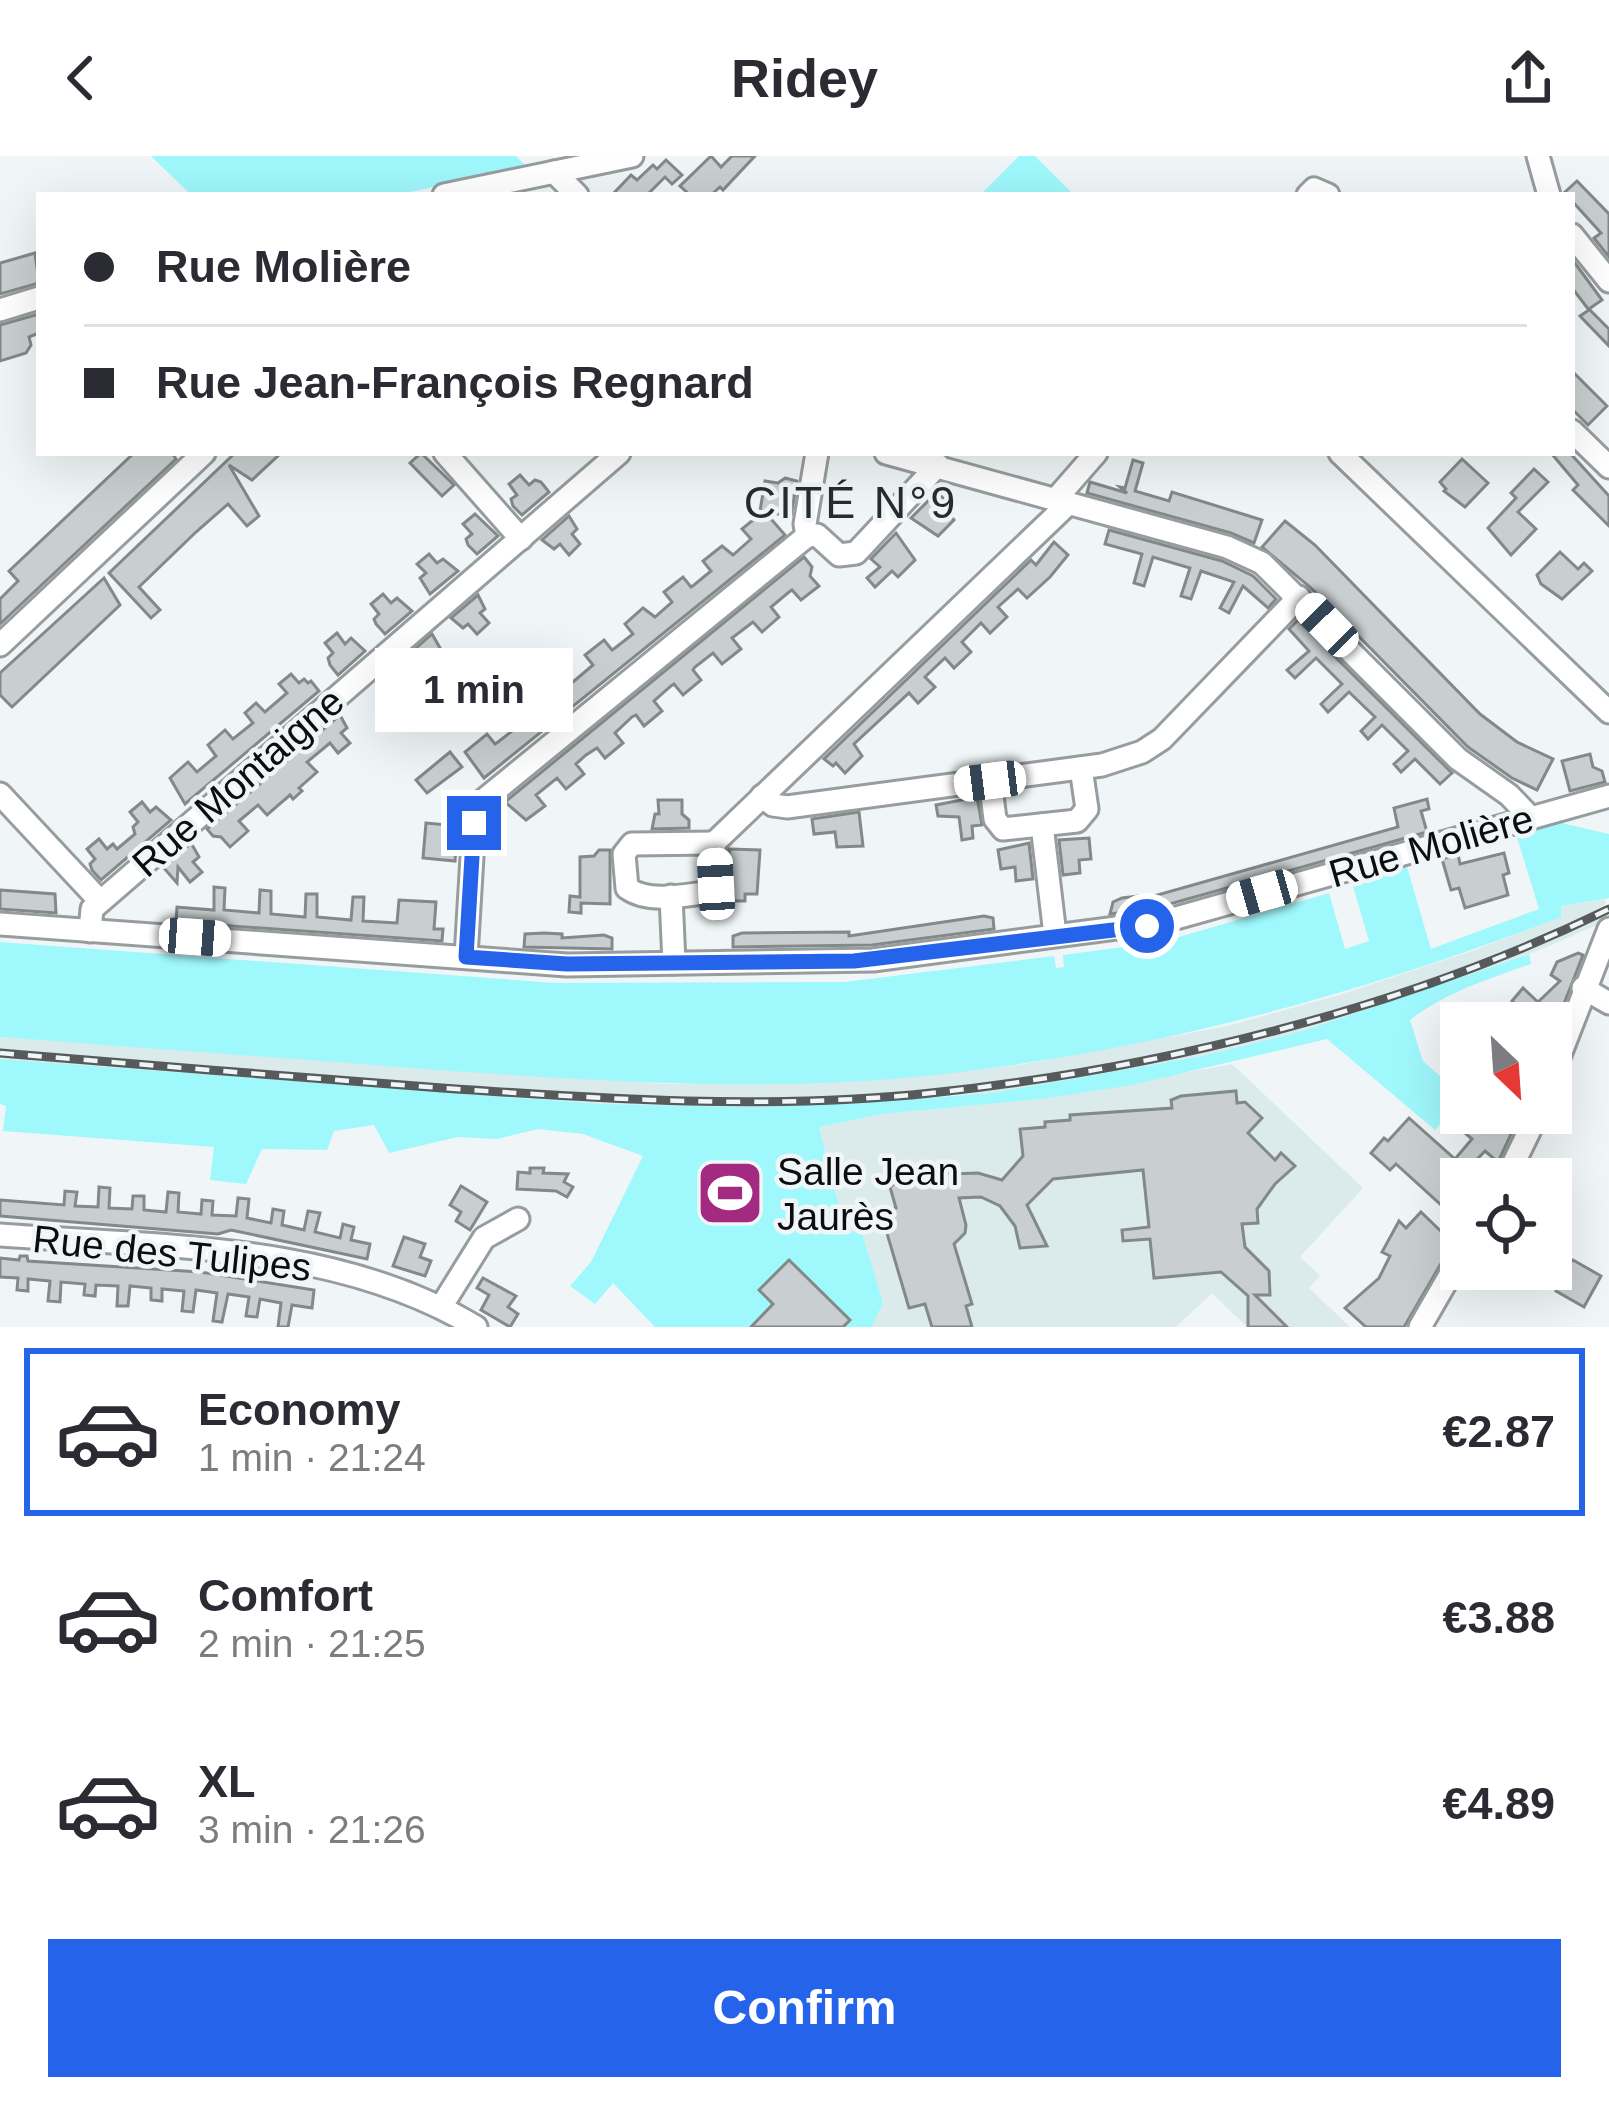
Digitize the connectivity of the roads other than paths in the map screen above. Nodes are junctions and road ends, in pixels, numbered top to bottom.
1 (632, 156) edge
2 (1538, 156) edge
3 (589, 161) edge
4 (554, 172) junction
5 (1547, 189) edge
6 (484, 190) edge
7 (574, 192) edge
8 (1575, 239) edge
9 (1609, 281) edge
10 (36, 299) edge
11 (0, 310) edge
12 (1575, 433) edge
13 (201, 456) edge
14 (448, 456) edge
15 (616, 456) edge
16 (816, 456) edge
17 (899, 456) edge
18 (1094, 456) edge
19 (1343, 456) edge
20 (938, 465) junction
21 (1609, 467) edge
22 (1062, 502) junction
23 (807, 536) junction
24 (521, 538) junction
25 (1299, 596) junction
26 (0, 645) edge
27 (1609, 712) edge
28 (1081, 768) junction
29 (990, 781) junction
30 (0, 794) edge
31 (762, 796) junction
32 (1609, 796) edge
33 (1575, 805) junction
34 (1531, 818) junction
35 (1609, 818) edge
36 (1042, 825) junction
37 (714, 843) junction
38 (670, 896) junction
39 (100, 902) junction
40 (0, 924) edge
41 (90, 931) junction
42 (1608, 931) edge
43 (1055, 935) junction
44 (466, 957) junction
45 (674, 963) junction
46 (1583, 988) junction
47 (1609, 1003) edge
48 (1572, 1019) edge
49 (518, 1219) dead end
50 (0, 1235) edge
51 (1441, 1290) edge
52 (441, 1306) junction
53 (476, 1327) edge
54 (1420, 1327) edge

1 - 3 street
2 - 5 street
3 - 4 street
4 - 6 street
4 - 7 street
8 - 9 street
10 - 11 street
12 - 21 street
13 - 26 street
14 - 24 street
15 - 24 street, Rue Montaigne
16 - 23 street
17 - 20 street
18 - 22 street
19 - 27 street
20 - 22 street
20 - 23 street
22 - 25 street
22 - 31 street
23 - 44 street
24 - 39 street, Rue Montaigne
25 - 28 street
25 - 34 street
28 - 29 street
28 - 36 street
29 - 31 street
29 - 36 street
30 - 39 street
31 - 37 street
32 - 33 street, Rue Molière
33 - 34 street, Rue Molière
33 - 35 street, Rue Molière
34 - 43 street, Rue Molière
36 - 43 street
37 - 38 street
37 - 38 street
38 - 45 street
39 - 41 street, Rue Montaigne
40 - 41 street, Rue Molière
41 - 44 street, Rue Molière
42 - 46 street
43 - 45 street, Rue Molière
44 - 45 street, Rue Molière
46 - 47 street
46 - 48 street
49 - 52 street
50 - 52 street, Rue des Tulipes
51 - 54 street
52 - 53 street, Rue des Tulipes

